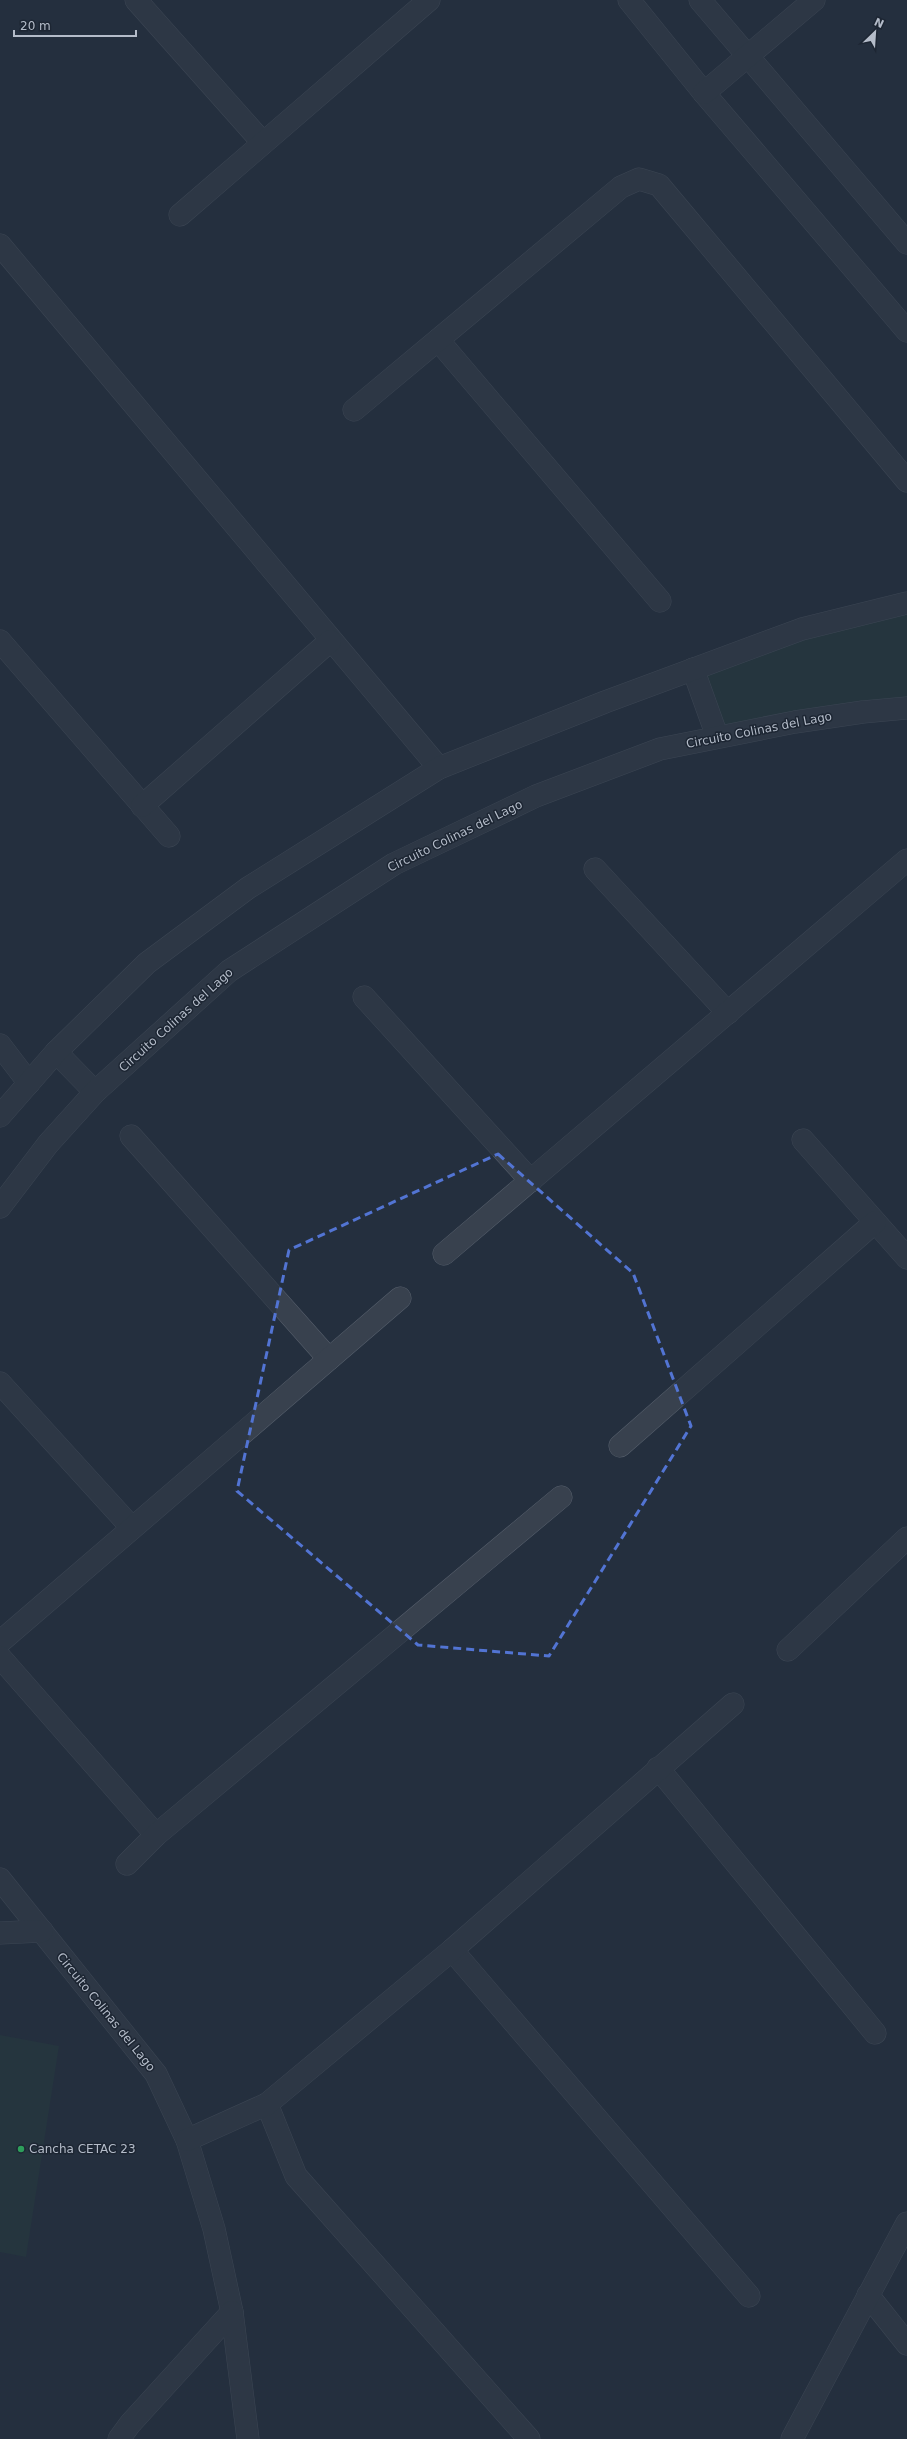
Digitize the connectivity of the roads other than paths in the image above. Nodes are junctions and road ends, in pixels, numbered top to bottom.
1 (136, 0) edge
2 (429, 0) edge
3 (629, 0) edge
4 (700, 0) edge
5 (814, 0) edge
6 (747, 57) junction
7 (704, 93) junction
8 (263, 143) junction
9 (180, 214) dead end
10 (907, 243) edge
11 (0, 245) edge
12 (907, 331) edge
13 (438, 340) junction
14 (354, 410) dead end
15 (907, 481) edge
16 (660, 601) dead end
17 (907, 603) edge
18 (0, 641) edge
19 (330, 641) junction
20 (693, 669) junction
21 (907, 708) edge
22 (717, 736) junction
23 (439, 768) junction
24 (142, 806) junction
25 (169, 836) dead end
26 (907, 860) edge
27 (595, 869) dead end
28 (364, 997) dead end
29 (728, 1013) junction
30 (0, 1045) edge
31 (56, 1052) junction
32 (29, 1083) junction
33 (95, 1092) junction
34 (0, 1116) edge
35 (131, 1136) dead end
36 (803, 1140) dead end
37 (531, 1181) junction
38 (0, 1207) edge
39 (875, 1222) junction
40 (444, 1254) dead end
41 (907, 1258) edge
42 (400, 1298) dead end
43 (329, 1359) junction
44 (0, 1383) edge
45 (620, 1446) dead end
46 (560, 1497) dead end
47 (132, 1528) junction
48 (907, 1538) edge
49 (0, 1642) edge
50 (788, 1650) dead end
51 (0, 1657) edge
52 (733, 1704) dead end
53 (658, 1768) junction
54 (156, 1835) junction
55 (127, 1864) dead end
56 (0, 1879) edge
57 (42, 1931) junction
58 (0, 1933) edge
59 (452, 1950) junction
60 (875, 2033) dead end
61 (267, 2104) junction
62 (187, 2140) junction
63 (907, 2223) edge
64 (868, 2295) junction
65 (749, 2296) dead end
66 (232, 2312) junction
67 (907, 2344) edge
68 (119, 2439) edge
69 (248, 2439) edge
70 (529, 2439) edge
71 (792, 2439) edge

1 - 8 street
2 - 8 street
3 - 7 street
4 - 6 street
5 - 6 street
6 - 7 street
6 - 10 street
7 - 12 street
8 - 9 street
11 - 19 street
13 - 14 street
13 - 15 street
13 - 16 street
17 - 20 street
18 - 24 street
19 - 23 street
19 - 24 street
20 - 22 street
20 - 23 street
21 - 22 street, Circuito Colinas del Lago
22 - 33 street, Circuito Colinas del Lago
23 - 31 street
24 - 25 street
26 - 29 street
27 - 29 street
28 - 37 street
29 - 37 street
30 - 32 street
31 - 32 street
31 - 33 street
32 - 34 street
33 - 38 street, Circuito Colinas del Lago
35 - 43 street
36 - 39 street
37 - 40 street
39 - 41 street
39 - 45 street
42 - 43 street
43 - 47 street
44 - 47 street
46 - 54 street
47 - 49 street
48 - 50 street
51 - 54 street
52 - 53 street
53 - 59 street
53 - 60 street
54 - 55 street
56 - 57 street, Circuito Colinas del Lago
57 - 58 street
57 - 62 street, Circuito Colinas del Lago
59 - 61 street
59 - 65 street
61 - 62 street
61 - 70 street
62 - 66 street, Circuito Colinas del Lago
63 - 64 street
64 - 67 street
64 - 71 street
66 - 68 street
66 - 69 street, Circuito Colinas del Lago

